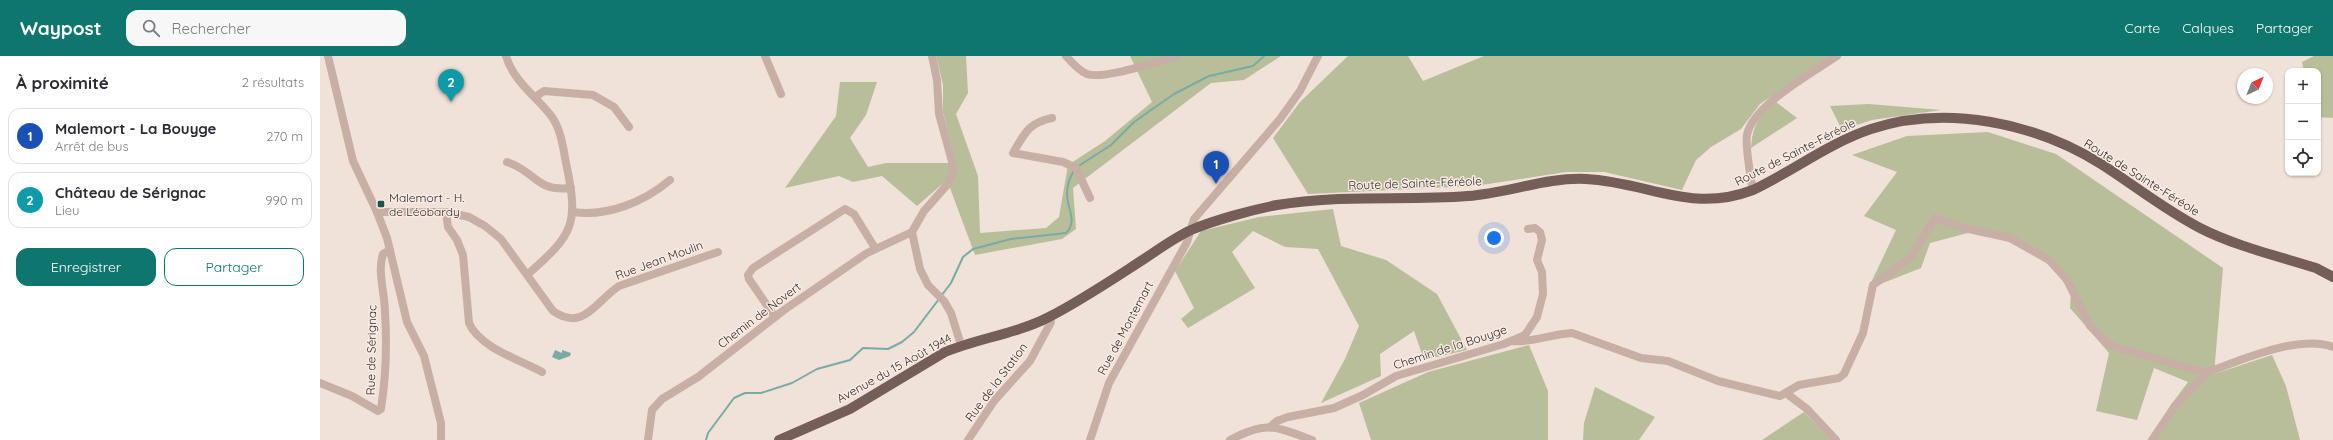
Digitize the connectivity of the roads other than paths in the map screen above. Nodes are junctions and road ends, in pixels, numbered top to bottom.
1 (328, 56) edge
2 (506, 56) edge
3 (765, 56) edge
4 (932, 56) edge
5 (1066, 56) edge
6 (1178, 56) edge
7 (1318, 56) edge
8 (1837, 56) edge
9 (781, 94) dead end
10 (535, 97) junction
11 (1052, 118) dead end
12 (629, 127) dead end
13 (508, 162) dead end
14 (670, 180) dead end
15 (571, 188) junction
16 (1753, 190) junction
17 (1090, 198) dead end
18 (377, 212) junction
19 (446, 212) junction
20 (573, 212) junction
21 (1528, 229) dead end
22 (1190, 231) junction
23 (912, 232) junction
24 (875, 248) junction
25 (390, 250) junction
26 (718, 252) dead end
27 (528, 274) junction
28 (2333, 277) edge
29 (775, 317) junction
30 (1049, 317) junction
31 (1512, 340) junction
32 (961, 345) junction
33 (2333, 346) edge
34 (542, 372) dead end
35 (2208, 372) junction
36 (320, 383) edge
37 (1786, 394) junction
38 (438, 418) junction
39 (1270, 426) junction
40 (436, 440) edge
41 (441, 440) edge
42 (648, 440) edge
43 (779, 440) edge
44 (968, 440) edge
45 (1090, 440) edge
46 (1230, 440) edge
47 (1312, 440) edge
48 (1836, 440) edge
49 (2152, 440) edge

1 - 18 street
2 - 10 street
3 - 9 street
4 - 23 street
5 - 6 street
7 - 22 street, Rue de Montemart
8 - 16 street
10 - 12 street
10 - 15 street
11 - 17 street
13 - 15 street
14 - 20 street
15 - 20 street
16 - 22 main road, Route de Sainte-Féréole
16 - 28 main road, Route de Sainte-Féréole
18 - 19 street, Rue Jean Moulin
18 - 25 street
19 - 27 street, Rue Jean Moulin
19 - 34 street
20 - 27 street
21 - 31 street, Chemin de la Bouyge
22 - 30 main road, Avenue du 15 Août 1944
22 - 45 street, Rue de Montemart
23 - 24 street, Chemin de Novert
23 - 32 street
24 - 29 street, Chemin de Novert
24 - 29 street
25 - 36 street, Rue de Sérignac
25 - 38 street
26 - 27 street, Rue Jean Moulin
29 - 42 street, Chemin de Novert
30 - 32 main road, Avenue du 15 Août 1944
30 - 44 street, Rue de la Station
31 - 37 street
31 - 39 street, Chemin de la Bouyge
32 - 43 main road, Avenue du 15 Août 1944
33 - 35 street
35 - 37 street
35 - 49 street
37 - 48 street
38 - 40 street
38 - 41 street
39 - 46 street
39 - 47 street

